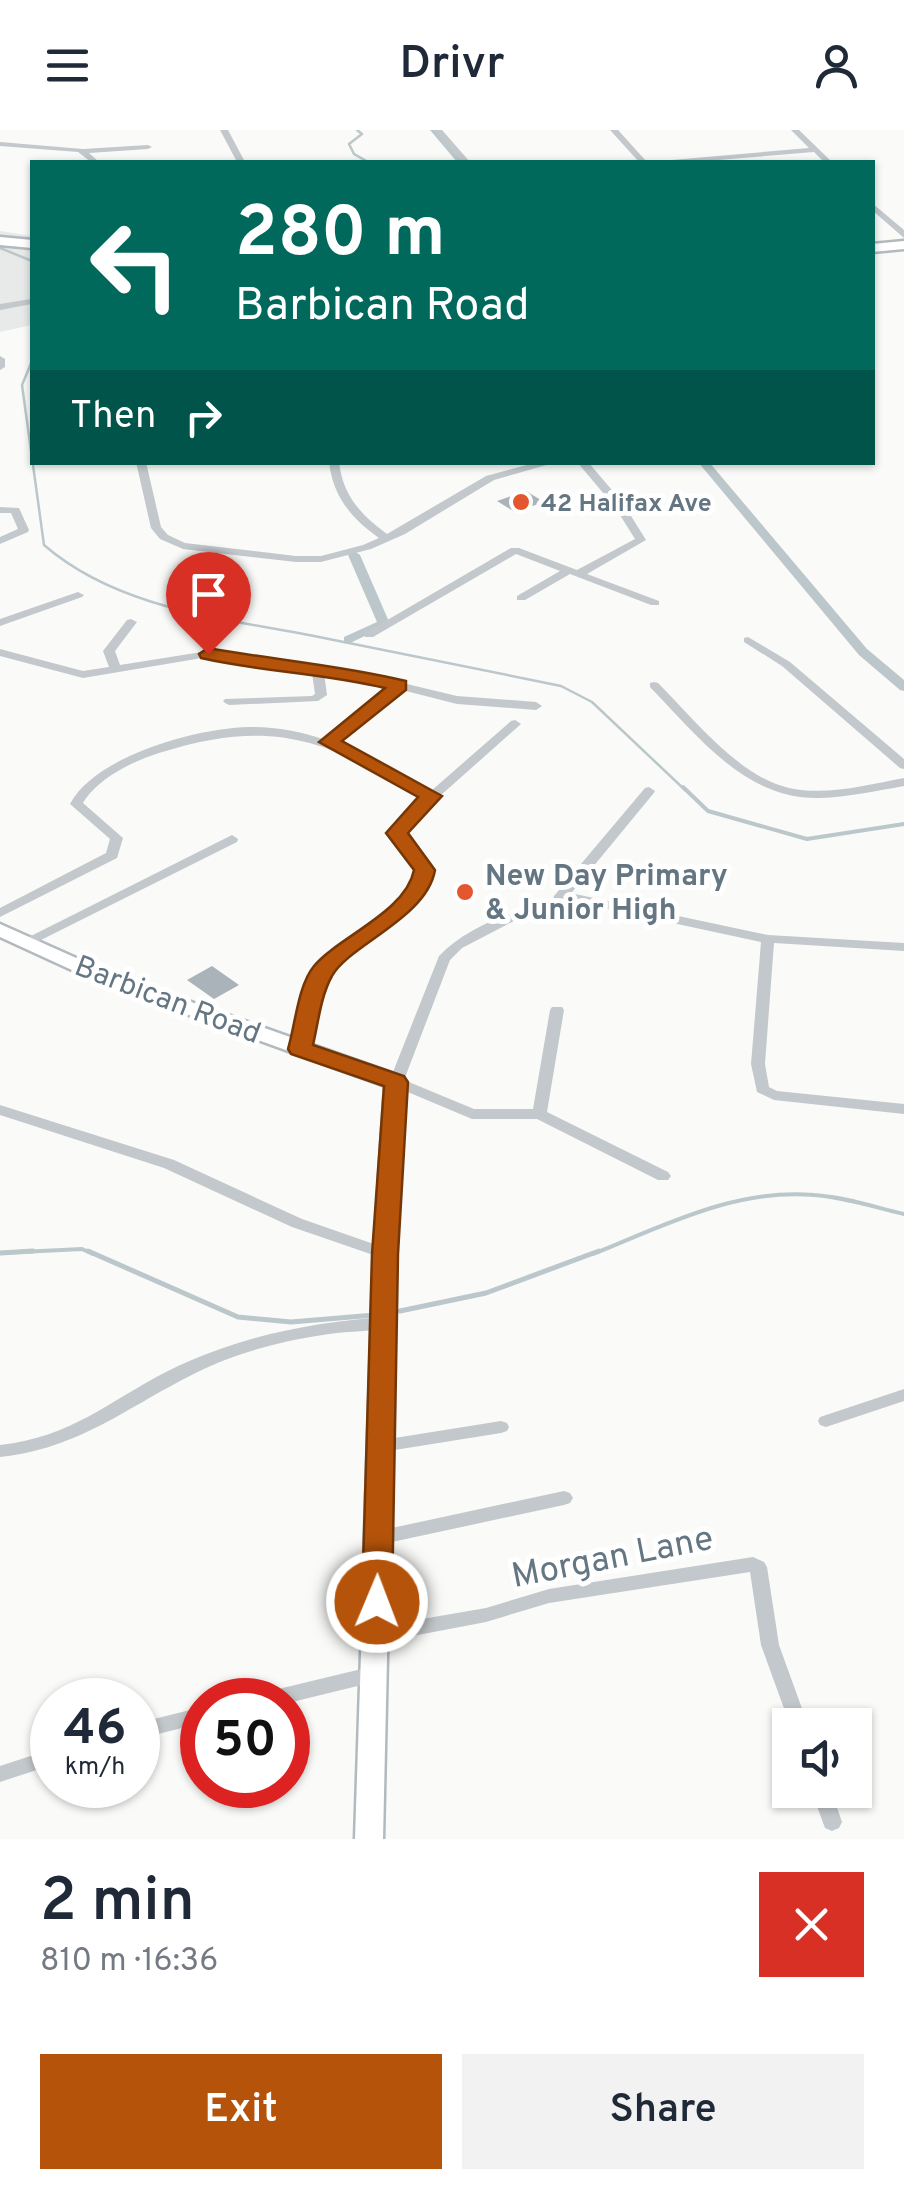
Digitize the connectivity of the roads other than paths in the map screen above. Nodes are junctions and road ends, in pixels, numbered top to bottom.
1 (224, 130) edge
2 (438, 130) edge
3 (614, 130) edge
4 (795, 130) edge
5 (0, 144) edge
6 (148, 148) dead end
7 (814, 150) junction
8 (84, 151) junction
9 (93, 160) edge
10 (240, 160) edge
11 (464, 160) edge
12 (642, 160) edge
13 (696, 160) edge
14 (826, 160) edge
15 (875, 208) edge
16 (904, 235) edge
17 (0, 238) edge
18 (30, 242) edge
19 (904, 245) edge
20 (875, 248) edge
21 (2, 290) edge
22 (6, 306) edge
23 (0, 359) edge
24 (0, 368) edge
25 (143, 465) edge
26 (334, 465) edge
27 (540, 465) edge
28 (585, 465) edge
29 (0, 510) edge
30 (386, 538) junction
31 (0, 541) edge
32 (573, 572) junction
33 (78, 595) dead end
34 (521, 598) dead end
35 (655, 603) dead end
36 (131, 622) dead end
37 (0, 623) edge
38 (369, 634) dead end
39 (748, 640) dead end
40 (0, 652) edge
41 (116, 669) junction
42 (318, 671) junction
43 (654, 685) dead end
44 (399, 686) junction
45 (230, 701) dead end
46 (536, 706) dead end
47 (516, 724) dead end
48 (329, 742) junction
49 (904, 744) edge
50 (886, 749) junction
51 (904, 765) edge
52 (904, 782) edge
53 (649, 791) dead end
54 (431, 796) junction
55 (232, 839) dead end
56 (559, 899) junction
57 (0, 913) edge
58 (0, 930) edge
59 (768, 940) junction
60 (26, 942) junction
61 (904, 947) edge
62 (557, 1010) dead end
63 (300, 1049) junction
64 (396, 1082) junction
65 (904, 1109) edge
66 (0, 1110) edge
67 (539, 1114) junction
68 (663, 1176) dead end
69 (385, 1254) junction
70 (385, 1323) junction
71 (904, 1396) edge
72 (826, 1421) dead end
73 (501, 1427) dead end
74 (382, 1446) junction
75 (0, 1451) edge
76 (564, 1498) dead end
77 (378, 1538) junction
78 (376, 1635) junction
79 (374, 1674) junction
80 (310, 1689) edge
81 (793, 1708) edge
82 (30, 1764) edge
83 (0, 1774) edge
84 (828, 1808) edge
85 (832, 1822) dead end
86 (370, 1839) edge

1 - 10 street
2 - 11 street
3 - 12 street
4 - 7 street
5 - 8 street
6 - 8 street
7 - 13 street
7 - 14 street
8 - 9 street
15 - 16 street
17 - 18 main road
19 - 20 main road
21 - 22 street
23 - 24 street
25 - 30 street
26 - 30 street
27 - 30 street
28 - 32 street
29 - 31 street
32 - 34 street
32 - 35 street
32 - 38 street
33 - 37 street
36 - 41 street
39 - 50 street
40 - 41 street
41 - 42 street
42 - 44 street
42 - 45 street
43 - 52 street
44 - 46 street
44 - 48 street
47 - 54 street
48 - 54 street
48 - 57 street
49 - 50 street
50 - 51 street
53 - 56 street
54 - 63 street
55 - 60 street
56 - 59 street
56 - 64 street
58 - 60 main road, Barbican Road
59 - 61 street
59 - 65 street
60 - 63 main road, Barbican Road
62 - 67 street
63 - 64 main road, Barbican Road
64 - 67 street
64 - 69 main road
66 - 69 street
67 - 68 street
69 - 70 main road
70 - 74 main road
70 - 75 street
71 - 72 street
73 - 74 street
74 - 77 main road
76 - 77 street
77 - 78 main road
78 - 79 main road
78 - 81 street, Morgan Lane
79 - 80 street
79 - 86 main road
82 - 83 street
84 - 85 street

